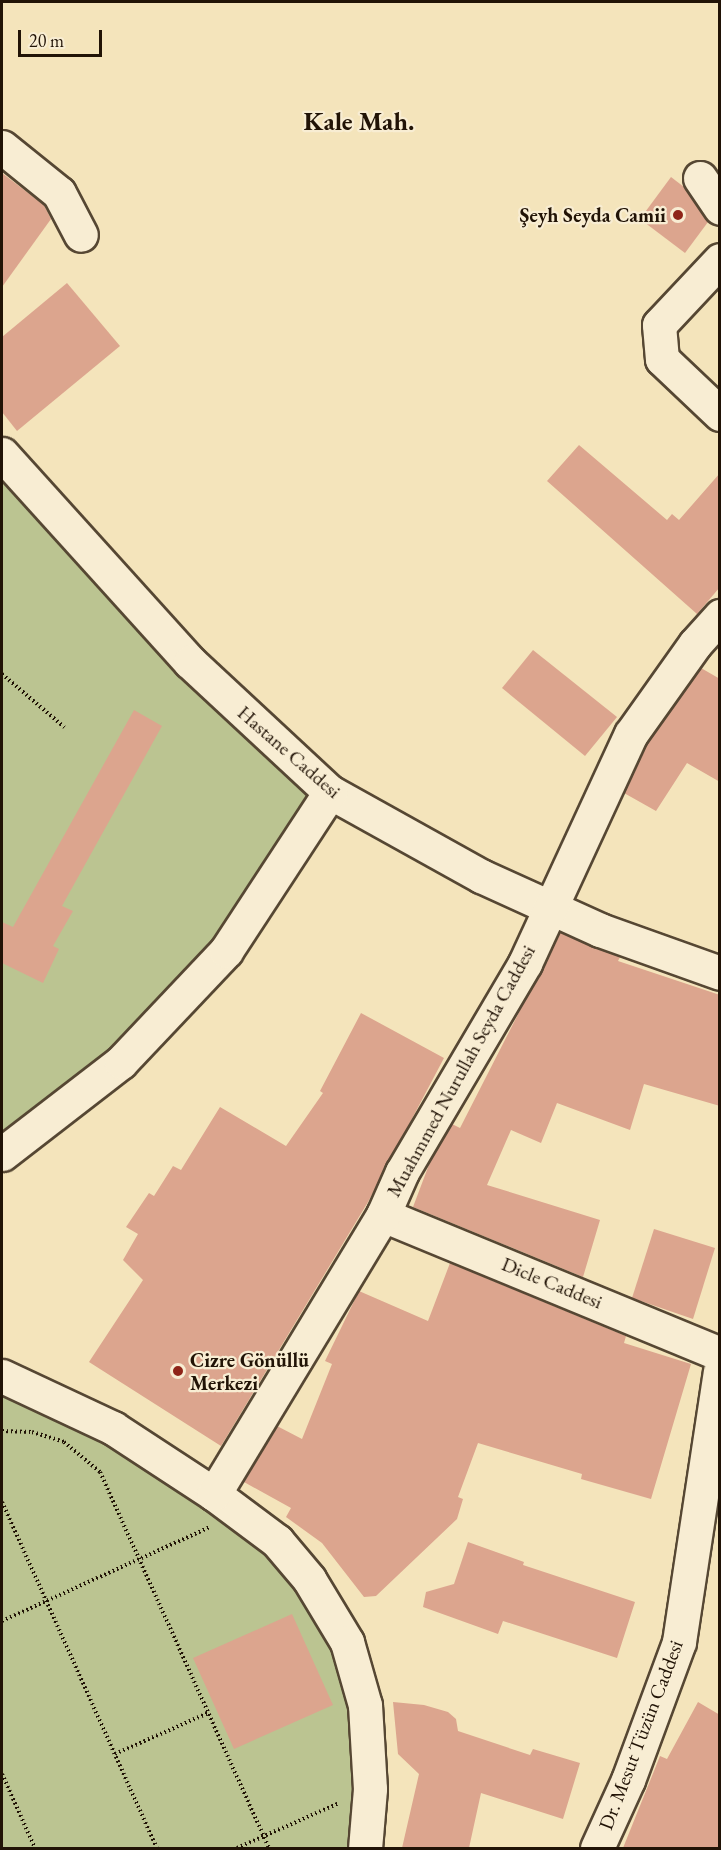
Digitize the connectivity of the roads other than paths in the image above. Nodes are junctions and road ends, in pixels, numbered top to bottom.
1 (2, 147) edge
2 (700, 178) dead end
3 (720, 208) edge
4 (81, 236) dead end
5 (720, 260) edge
6 (720, 414) edge
7 (2, 453) edge
8 (720, 616) edge
9 (330, 792) junction
10 (549, 904) junction
11 (720, 973) edge
12 (2, 1154) edge
13 (382, 1215) junction
14 (720, 1354) edge
15 (720, 1372) edge
16 (2, 1376) edge
17 (214, 1494) junction
18 (364, 1848) edge
19 (597, 1848) edge

1 - 4 street
2 - 3 street
5 - 6 street
7 - 9 street, Hastane Caddesi
8 - 10 street, Muahmmed Nurullah Seyda Caddesi
9 - 10 street, Hastane Caddesi
9 - 12 street
10 - 11 street, Hastane Caddesi
10 - 13 street, Muahmmed Nurullah Seyda Caddesi
13 - 14 street, Dicle Caddesi
13 - 17 street, Muahmmed Nurullah Seyda Caddesi
15 - 19 street, Dr. Mesut Tüzün Caddesi
16 - 17 street
17 - 18 street

